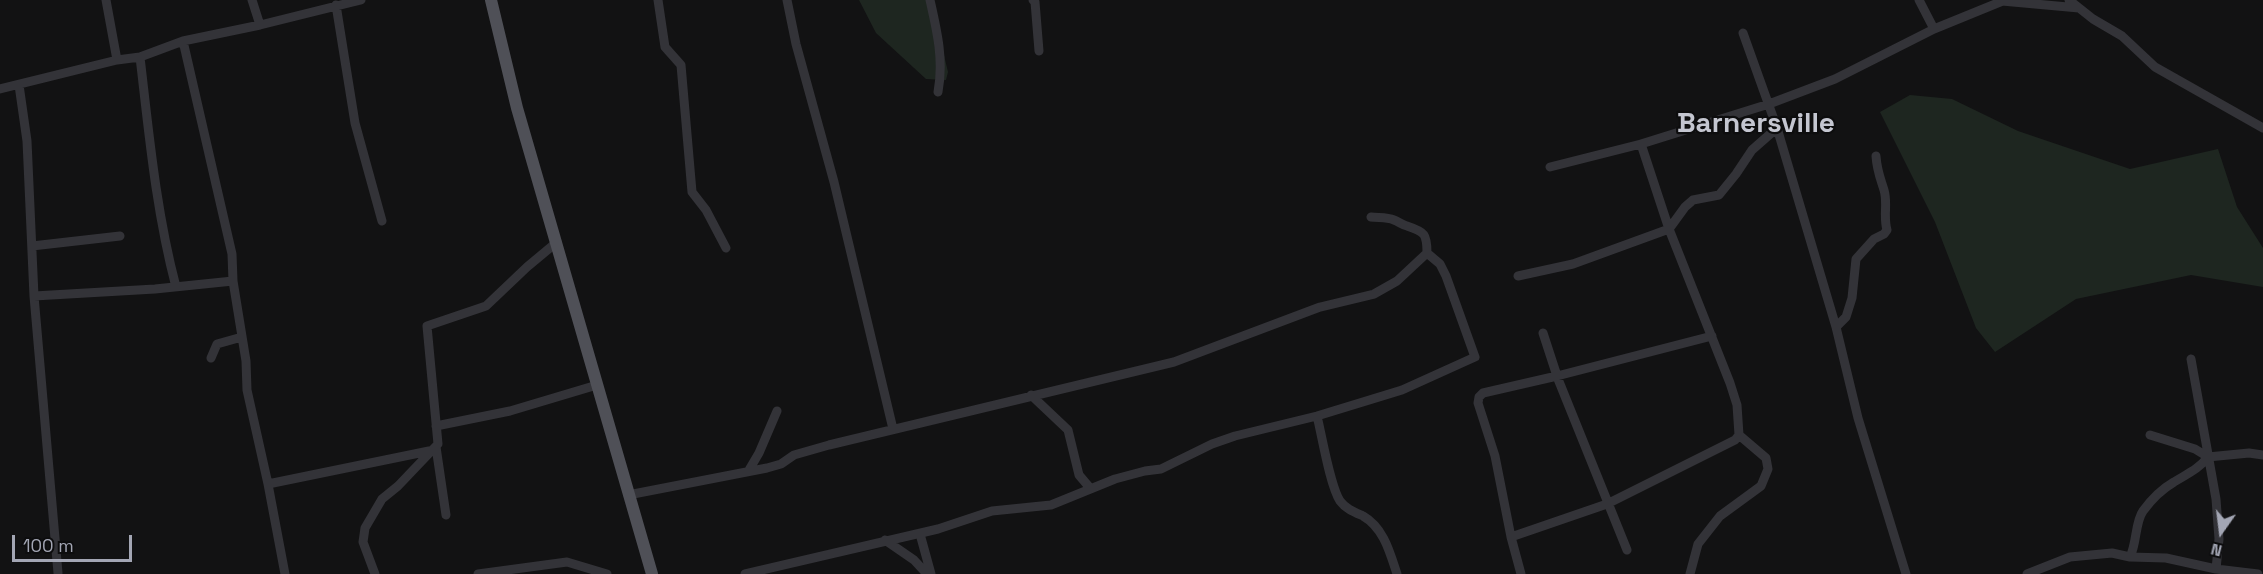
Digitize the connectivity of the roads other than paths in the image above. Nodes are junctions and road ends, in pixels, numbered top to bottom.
1 (106, 0) edge
2 (252, 0) edge
3 (361, 0) edge
4 (491, 0) edge
5 (658, 0) edge
6 (788, 0) edge
7 (930, 0) edge
8 (1033, 0) edge
9 (1919, 0) edge
10 (2069, 0) edge
11 (2004, 1) edge
12 (336, 5) junction
13 (2079, 8) junction
14 (260, 25) junction
15 (1934, 29) junction
16 (1743, 33) dead end
17 (183, 41) junction
18 (1038, 51) dead end
19 (140, 57) junction
20 (117, 60) junction
21 (19, 85) junction
22 (0, 89) edge
23 (938, 92) dead end
24 (1769, 104) junction
25 (1777, 128) junction
26 (2263, 128) edge
27 (1641, 144) junction
28 (1876, 156) dead end
29 (1550, 167) dead end
30 (1371, 217) dead end
31 (382, 221) dead end
32 (1669, 229) junction
33 (120, 236) dead end
34 (558, 242) junction
35 (32, 246) junction
36 (726, 248) dead end
37 (1427, 253) junction
38 (1518, 276) dead end
39 (233, 281) junction
40 (176, 286) junction
41 (34, 296) junction
42 (1836, 327) junction
43 (1543, 333) dead end
44 (1712, 336) junction
45 (242, 337) junction
46 (211, 358) dead end
47 (2191, 359) dead end
48 (1557, 376) junction
49 (597, 384) junction
50 (1031, 395) junction
51 (777, 411) dead end
52 (1317, 416) junction
53 (436, 426) junction
54 (893, 429) junction
55 (1739, 435) junction
56 (2150, 435) dead end
57 (432, 449) junction
58 (2263, 455) edge
59 (2208, 457) junction
60 (749, 470) junction
61 (268, 484) junction
62 (1090, 488) junction
63 (628, 495) junction
64 (1607, 504) junction
65 (446, 515) dead end
66 (920, 534) junction
67 (1511, 537) junction
68 (885, 540) junction
69 (1627, 550) dead end
70 (2130, 557) junction
71 (794, 564) junction
72 (2216, 569) junction
73 (57, 573) edge
74 (285, 574) edge
75 (375, 574) edge
76 (478, 574) edge
77 (607, 574) edge
78 (652, 574) edge
79 (745, 574) edge
80 (798, 574) edge
81 (929, 574) edge
82 (1397, 574) edge
83 (1521, 574) edge
84 (1690, 574) edge
85 (1906, 574) edge
86 (2027, 574) edge
87 (2258, 574) edge

1 - 20 street
2 - 14 street
3 - 12 street
4 - 34 main road
5 - 36 street
6 - 54 street
7 - 23 street
8 - 18 street
9 - 15 street
10 - 13 street
11 - 13 street
11 - 15 street
12 - 14 street
12 - 31 street
13 - 26 street
14 - 17 street
15 - 24 street
16 - 24 street
17 - 19 street
17 - 39 street
19 - 20 street
19 - 40 street
20 - 21 street
21 - 22 street
21 - 35 street
24 - 25 street
24 - 27 street
25 - 32 street
25 - 42 street
27 - 29 street
27 - 32 street
28 - 42 street
30 - 37 street
32 - 38 street
32 - 44 street
33 - 35 street
34 - 49 main road
34 - 53 street
35 - 41 street
37 - 50 street
37 - 52 street
39 - 40 street
39 - 45 street
40 - 41 street
41 - 73 street
42 - 85 street
43 - 48 street
44 - 48 street
44 - 55 street
45 - 46 street
45 - 61 street
47 - 59 street
48 - 64 street
48 - 67 street
49 - 53 street
49 - 63 main road
50 - 54 street
50 - 62 street
51 - 60 street
52 - 62 street
52 - 82 street
53 - 57 street
54 - 60 street
55 - 64 street
55 - 84 street
56 - 59 street
57 - 61 street
57 - 65 street
57 - 75 street
58 - 59 street
59 - 70 street
59 - 72 street
60 - 63 street
61 - 74 street
62 - 66 street
63 - 78 main road
64 - 67 street
64 - 69 street
66 - 68 street
66 - 81 street
67 - 83 street
68 - 71 street
68 - 81 street
70 - 72 street
70 - 86 street
71 - 79 street
71 - 80 street
72 - 87 street
76 - 77 street

